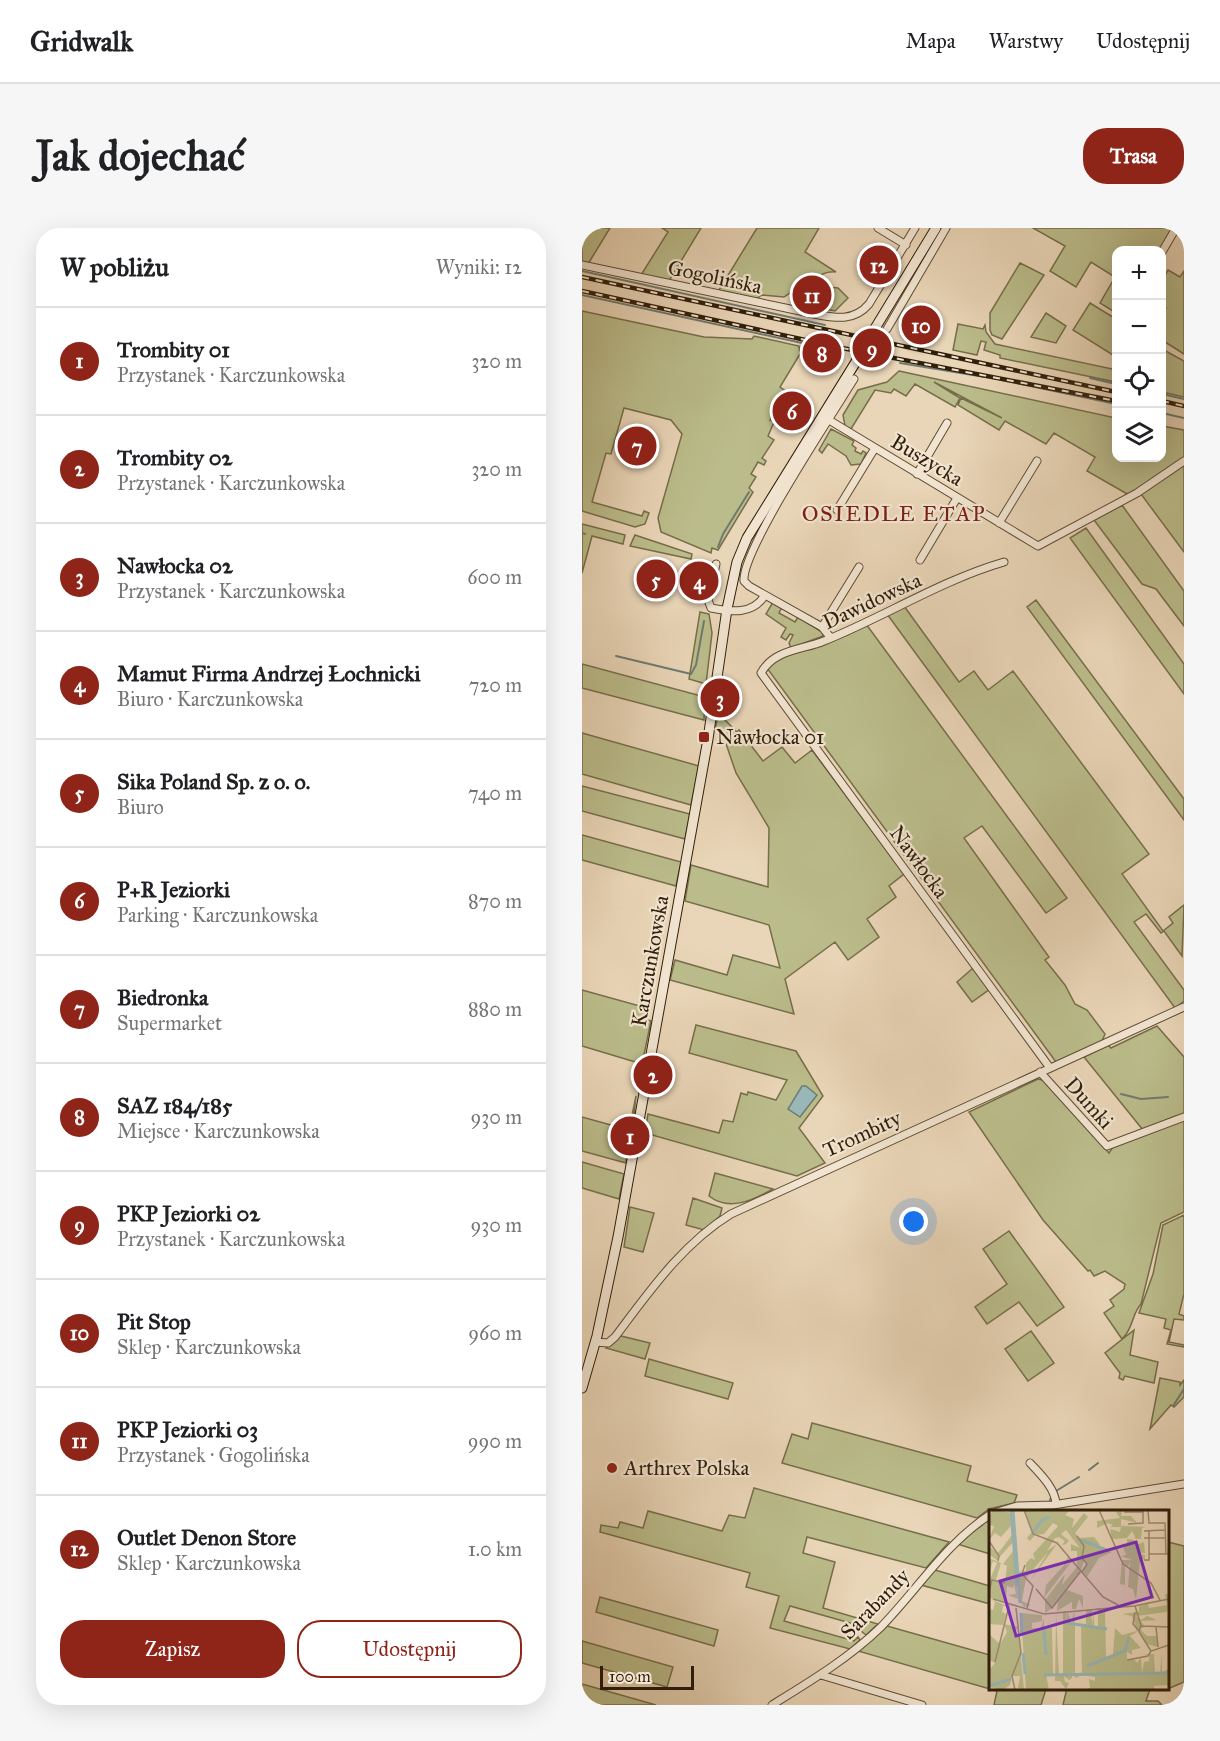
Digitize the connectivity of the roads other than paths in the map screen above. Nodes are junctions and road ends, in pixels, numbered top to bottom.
1 (878, 228) edge
2 (915, 228) edge
3 (930, 228) edge
4 (936, 228) edge
5 (946, 228) edge
6 (1176, 228) edge
7 (906, 245) junction
8 (1165, 246) edge
9 (582, 266) edge
10 (887, 329) dead end
11 (872, 330) junction
12 (854, 379) dead end
13 (829, 420) junction
14 (947, 423) dead end
15 (875, 448) junction
16 (1037, 461) dead end
17 (1183, 461) edge
18 (917, 474) junction
19 (957, 498) junction
20 (837, 510) dead end
21 (999, 523) junction
22 (920, 560) dead end
23 (1004, 562) dead end
24 (716, 564) dead end
25 (859, 567) dead end
26 (765, 595) junction
27 (727, 609) junction
28 (822, 627) junction
29 (831, 638) junction
30 (761, 675) joint
31 (1184, 1007) edge
32 (1050, 1068) junction
33 (1040, 1072) junction
34 (1184, 1118) edge
35 (595, 1342) junction
36 (582, 1388) edge
37 (1030, 1463) dead end
38 (1184, 1484) edge
39 (1056, 1504) junction
40 (1004, 1510) edge
41 (989, 1515) edge
42 (821, 1675) junction
43 (772, 1705) edge
44 (922, 1705) edge

1 - 7 street
2 - 7 street
3 - 11 street, Karczunkowska
4 - 11 street, Karczunkowska
5 - 10 street
6 - 8 street
7 - 9 street, Gogolińska
11 - 27 street, Karczunkowska, bridge
12 - 13 street
13 - 15 street, Buszycka
13 - 26 street
14 - 18 street
15 - 18 street, Buszycka
15 - 20 street
16 - 21 street
17 - 21 street, Buszycka
18 - 19 street, Buszycka
19 - 21 street, Buszycka
19 - 22 street
23 - 29 street, Dawidowska
24 - 27 street
25 - 28 street
26 - 27 street
26 - 28 street
27 - 35 street, Karczunkowska
28 - 29 street
29 - 30 street, Dawidowska
30 - 32 street, Nawłocka
31 - 32 street, Trombity
32 - 33 street, Trombity
33 - 34 street, Dumki
33 - 35 street, Trombity
35 - 36 street, Karczunkowska
37 - 39 street
38 - 39 street
39 - 40 street
41 - 42 street, Sarabandy
42 - 43 street, Sarabandy
42 - 44 street

